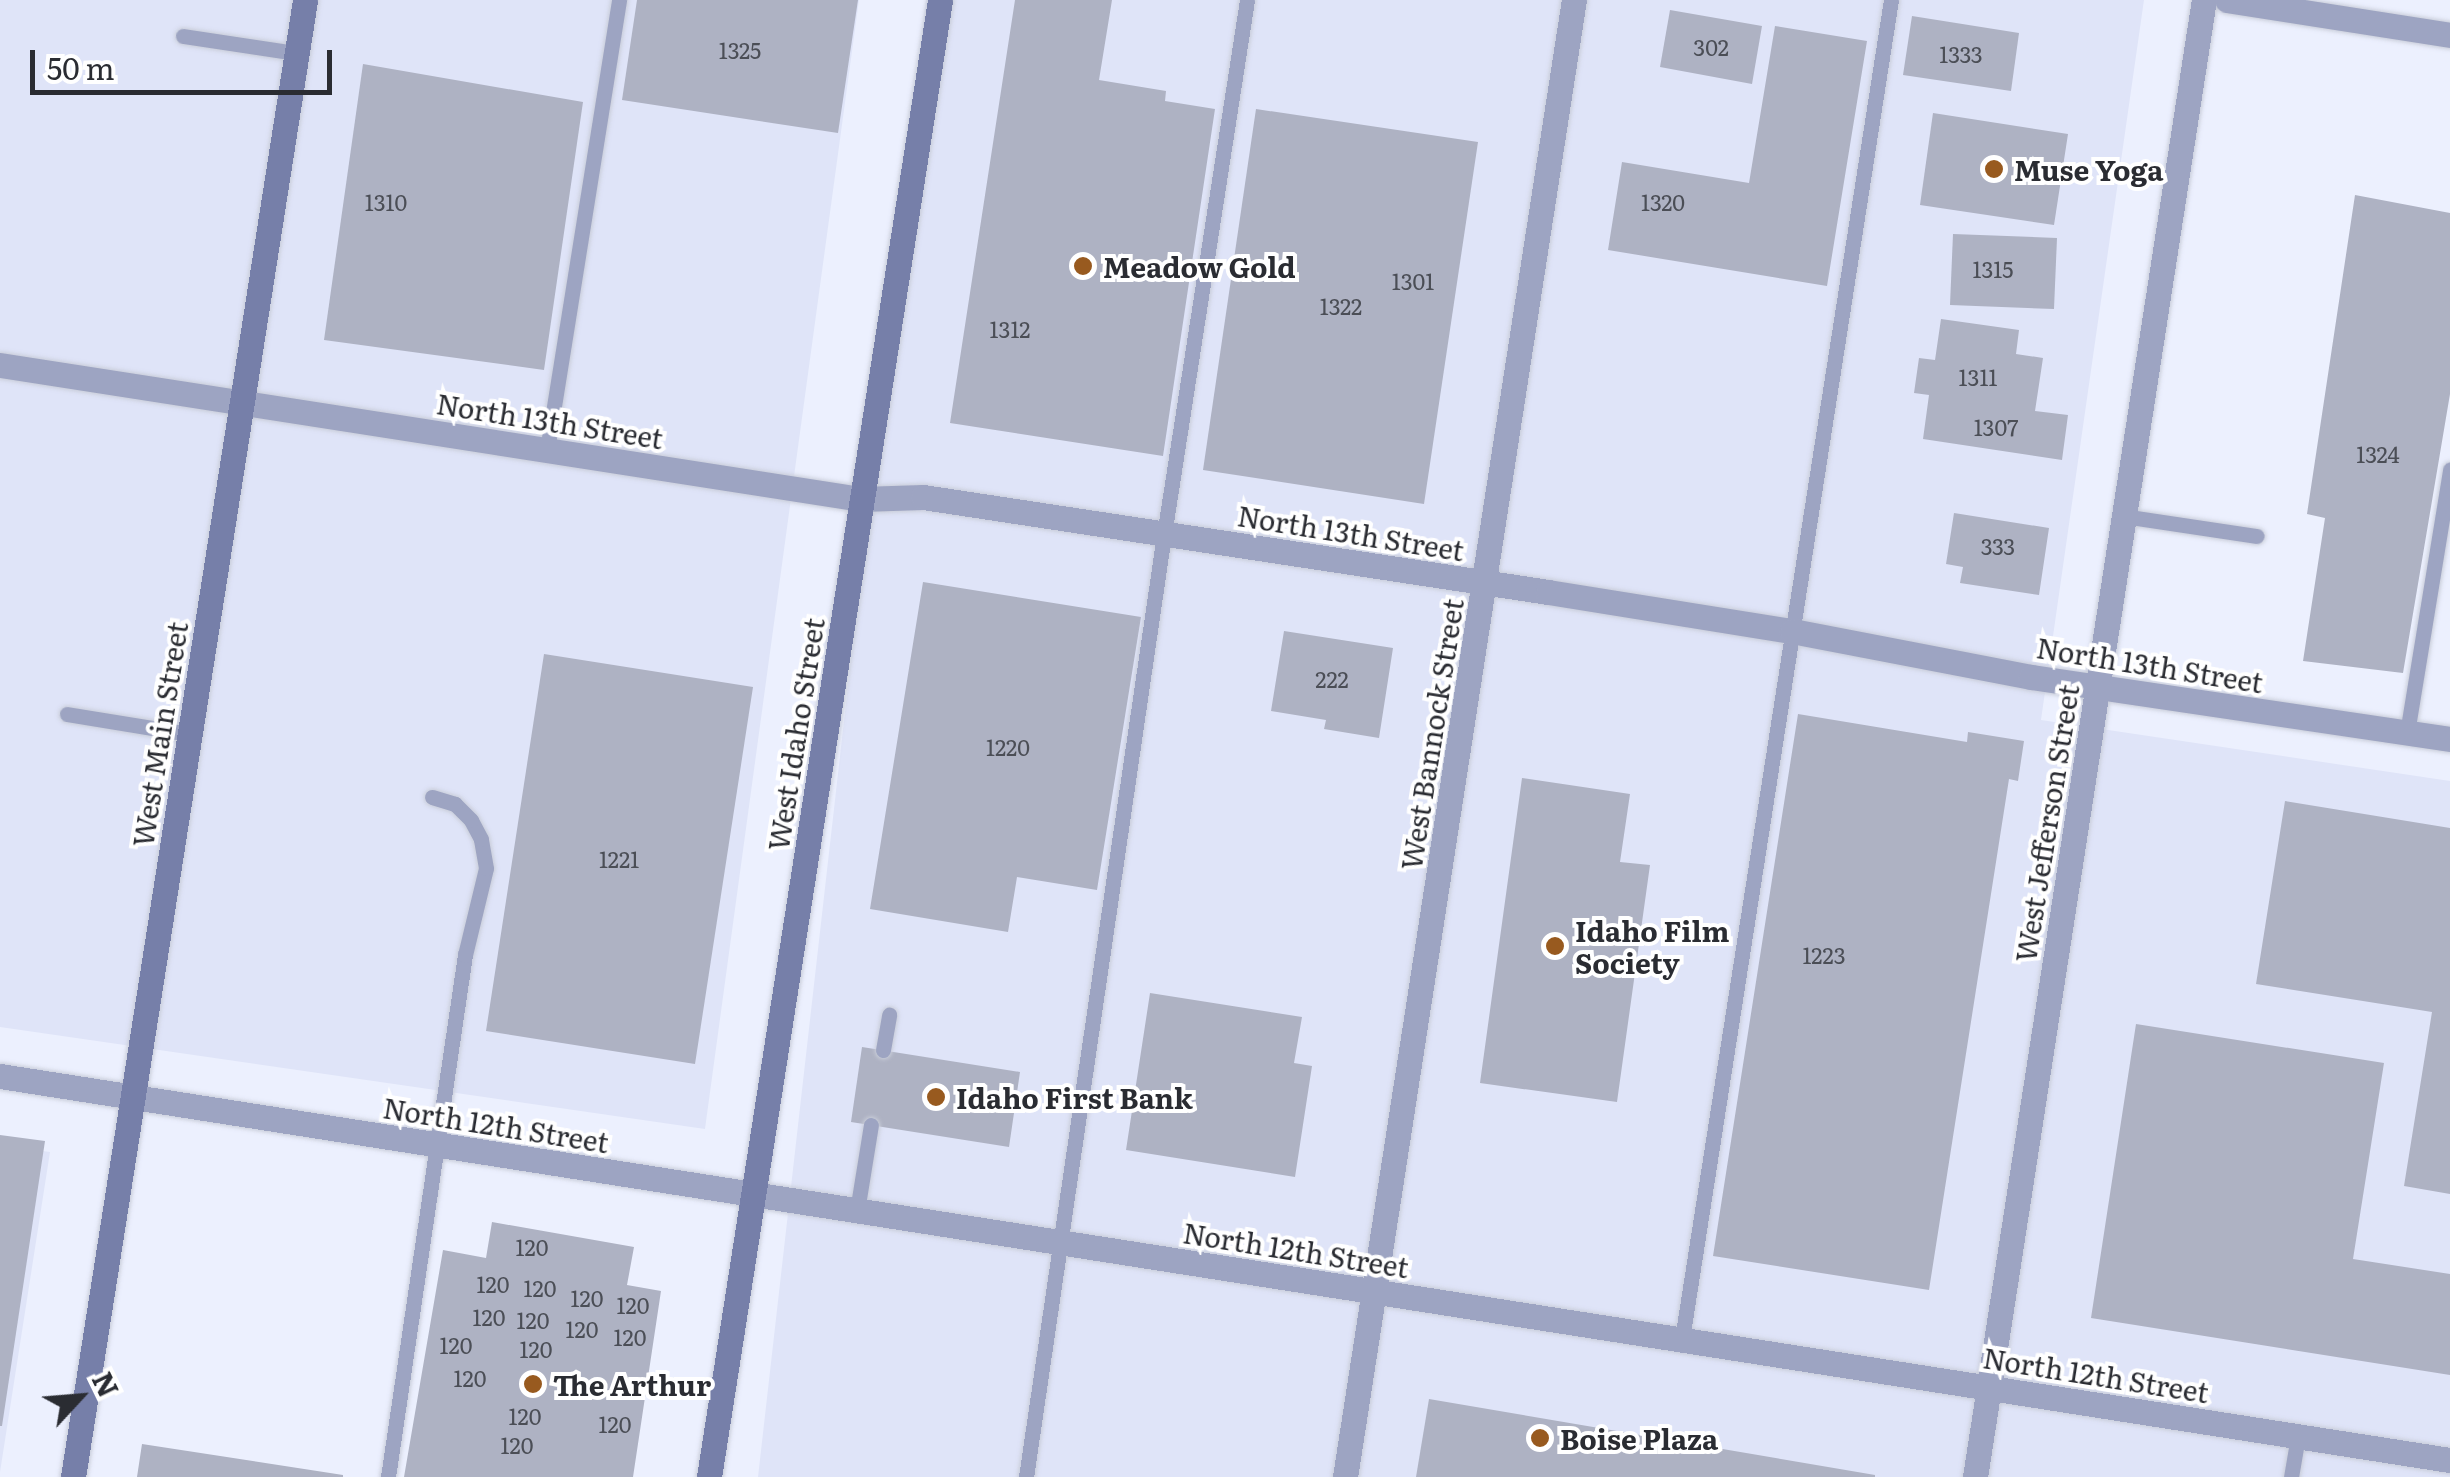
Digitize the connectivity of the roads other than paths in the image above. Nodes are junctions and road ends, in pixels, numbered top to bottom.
1 (305, 0) edge
2 (619, 0) edge
3 (940, 0) edge
4 (1247, 0) edge
5 (1574, 0) edge
6 (1891, 0) edge
7 (2204, 0) edge
8 (2227, 0) edge
9 (2450, 34) edge
10 (183, 36) dead end
11 (296, 54) junction
12 (0, 365) edge
13 (241, 402) junction
14 (546, 450) junction
15 (2450, 469) edge
16 (862, 500) junction
17 (2123, 516) junction
18 (1164, 534) junction
19 (2256, 536) dead end
20 (1485, 583) junction
21 (1792, 631) junction
22 (2098, 686) junction
23 (67, 714) dead end
24 (2407, 732) junction
25 (189, 734) junction
26 (2450, 739) edge
27 (432, 796) dead end
28 (889, 1015) dead end
29 (884, 1050) dead end
30 (0, 1076) edge
31 (132, 1097) junction
32 (871, 1126) dead end
33 (438, 1145) junction
34 (754, 1194) junction
35 (858, 1210) junction
36 (1064, 1242) junction
37 (1374, 1291) junction
38 (1682, 1340) junction
39 (1988, 1388) junction
40 (2298, 1436) junction
41 (2450, 1460) edge
42 (73, 1477) edge
43 (388, 1477) edge
44 (709, 1477) edge
45 (1026, 1477) edge
46 (1346, 1477) edge
47 (1975, 1477) edge
48 (2291, 1477) edge

1 - 11 main road, West Main Street
2 - 14 lane
3 - 16 main road, West Idaho Street
4 - 18 lane
5 - 20 street, West Bannock Street
6 - 21 lane
7 - 17 street, West Jefferson Street
8 - 9 street
10 - 11 lane
11 - 13 main road, West Main Street
12 - 13 street, North 13th Street
13 - 14 street, North 13th Street
13 - 25 main road, West Main Street
14 - 16 street, North 13th Street
15 - 24 lane
16 - 18 street, North 13th Street
16 - 34 main road, West Idaho Street
17 - 19 lane
17 - 22 street, West Jefferson Street
18 - 20 street, North 13th Street
18 - 36 lane
20 - 21 street, North 13th Street
20 - 37 street, West Bannock Street
21 - 22 street, North 13th Street
21 - 38 lane
22 - 24 street, North 13th Street
22 - 39 street, West Jefferson Street
23 - 25 lane
24 - 26 street, North 13th Street
25 - 31 main road, West Main Street
27 - 33 lane
28 - 29 lane
30 - 31 street, North 12th Street
31 - 33 street, North 12th Street
31 - 42 main road, West Main Street
32 - 35 lane
33 - 34 street, North 12th Street
33 - 43 lane
34 - 35 street, North 12th Street
34 - 44 main road, West Idaho Street
35 - 36 street, North 12th Street
36 - 37 street, North 12th Street
36 - 45 lane
37 - 38 street, North 12th Street
37 - 46 street, West Bannock Street
38 - 39 street, North 12th Street
39 - 40 street, North 12th Street
39 - 47 street, West Jefferson Street
40 - 41 street, North 12th Street
40 - 48 lane

